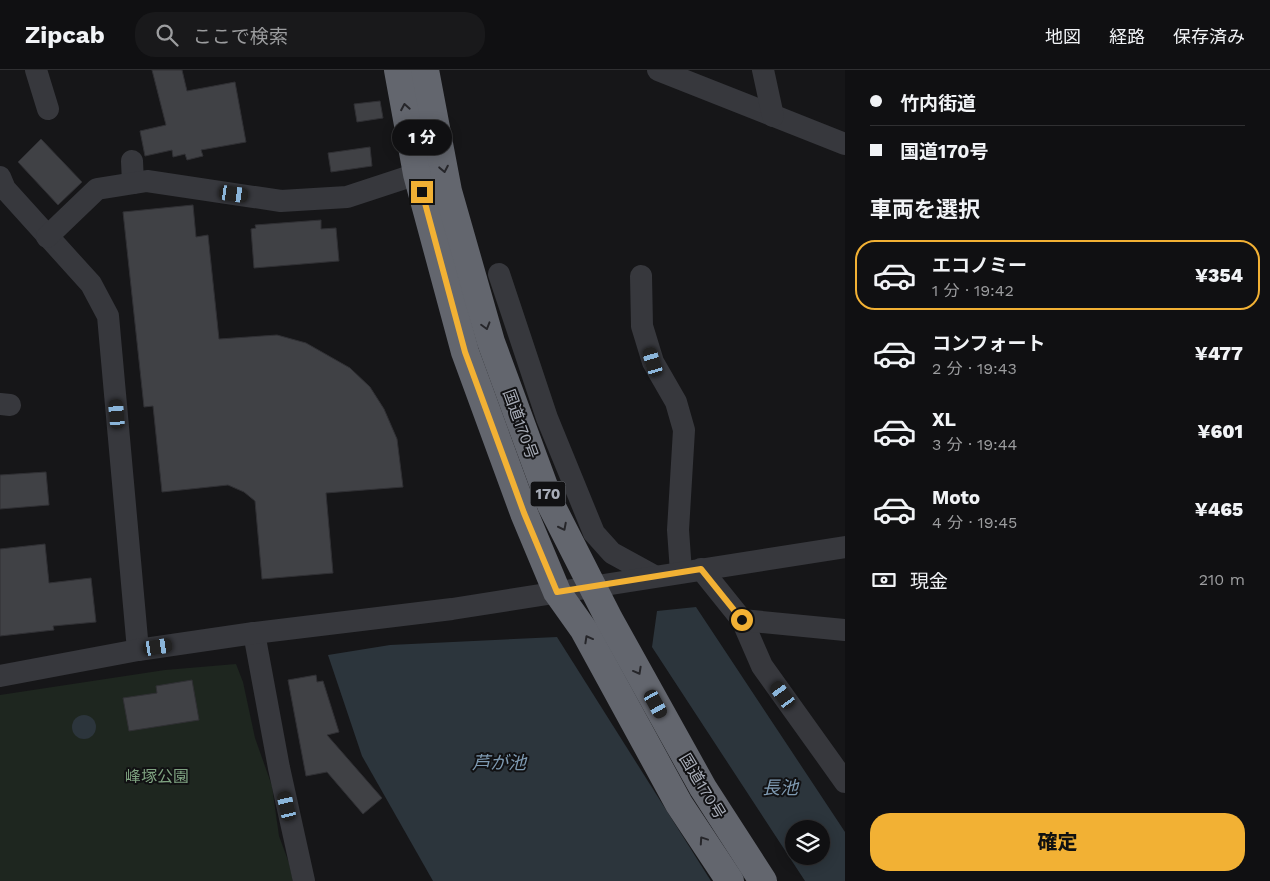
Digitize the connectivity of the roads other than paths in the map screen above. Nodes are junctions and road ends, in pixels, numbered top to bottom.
1 (36, 70) edge
2 (398, 70) edge
3 (425, 70) edge
4 (764, 70) edge
5 (670, 72) edge
6 (48, 110) dead end
7 (773, 116) junction
8 (845, 144) edge
9 (417, 174) junction
10 (0, 177) edge
11 (47, 237) junction
12 (499, 274) dead end
13 (641, 276) dead end
14 (845, 547) edge
15 (691, 570) junction
16 (654, 576) junction
17 (593, 586) junction
18 (557, 592) junction
19 (742, 620) junction
20 (845, 630) edge
21 (254, 633) junction
22 (138, 650) junction
23 (0, 676) edge
24 (845, 782) edge
25 (304, 881) edge
26 (730, 881) edge
27 (762, 881) edge

1 - 6 street
9 -> 2 highway, 国道170号 / 170
3 -> 17 highway, 国道170号 / 170
4 - 7 street
5 - 7 street
7 - 8 street
9 - 11 street
9 - 18 highway, 国道170号 / 170
10 - 11 street
11 - 22 street
12 - 16 street
13 - 15 street
14 - 15 street
15 - 16 street
15 - 19 street
16 - 17 street
17 - 18 street
17 -> 27 highway, 国道170号 / 170
18 - 21 street
26 -> 18 highway, 国道170号 / 170
19 - 20 street
19 - 24 street
21 - 22 street
21 - 25 street
22 - 23 street

